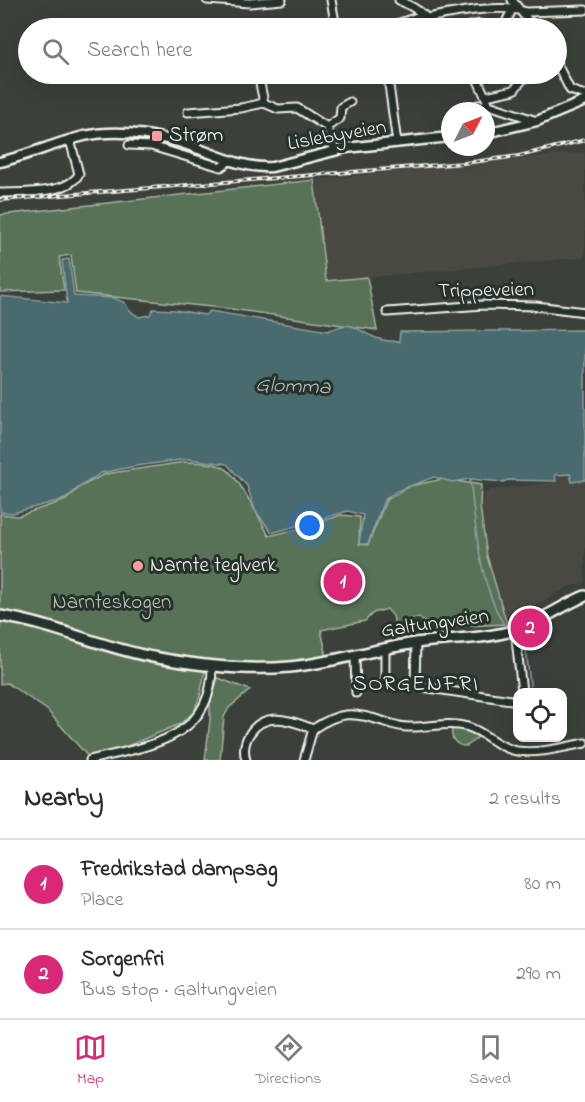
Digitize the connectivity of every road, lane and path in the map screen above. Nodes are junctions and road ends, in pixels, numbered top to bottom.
1 (207, 0) edge
2 (276, 0) edge
3 (282, 0) edge
4 (331, 0) edge
5 (399, 0) edge
6 (512, 0) edge
7 (516, 10) junction
8 (585, 10) edge
9 (425, 16) junction
10 (334, 18) edge
11 (418, 18) edge
12 (510, 18) edge
13 (524, 18) edge
14 (260, 84) edge
15 (480, 84) edge
16 (518, 84) edge
17 (567, 84) edge
18 (389, 86) dead end
19 (585, 95) edge
20 (486, 96) junction
21 (585, 101) edge
22 (350, 102) dead end
23 (488, 102) edge
24 (264, 103) junction
25 (495, 107) edge
26 (188, 111) dead end
27 (537, 121) junction
28 (327, 127) junction
29 (495, 131) edge
30 (441, 137) edge
31 (70, 140) junction
32 (398, 143) junction
33 (129, 145) dead end
34 (336, 151) junction
35 (231, 160) junction
36 (0, 162) edge
37 (0, 193) edge
38 (387, 312) dead end
39 (585, 312) edge
40 (585, 596) edge
41 (0, 616) edge
42 (515, 630) junction
43 (416, 642) junction
44 (385, 648) junction
45 (355, 655) junction
46 (212, 666) junction
47 (386, 679) dead end
48 (521, 688) edge
49 (356, 693) dead end
50 (513, 699) edge
51 (313, 729) junction
52 (585, 743) edge
53 (90, 760) edge
54 (246, 760) edge
55 (304, 760) edge

1 - 2 street
2 - 3 street
4 - 10 street
5 - 9 street
6 - 7 street
7 - 8 street
7 - 9 street
7 - 12 street
7 - 13 street
9 - 11 street
14 - 24 street
15 - 20 street
16 - 20 street
17 - 19 street
18 - 32 street
20 - 23 street
21 - 27 street
22 - 28 street
24 - 26 street
24 - 28 street
25 - 27 street
27 - 29 street
28 - 34 street
30 - 32 street, Lislebyveien
31 - 35 street, Lislebyveien
31 - 36 street, Lislebyveien
31 - 37 street
32 - 34 street, Lislebyveien
33 - 35 street, Lislebyveien
34 - 35 street, Lislebyveien
38 - 39 street, Trippeveien
40 - 42 main road, Galtungveien
41 - 46 main road, Galtungveien
42 - 43 main road, Galtungveien
42 - 48 street
43 - 44 main road, Galtungveien
43 - 50 street
44 - 45 main road, Galtungveien
44 - 47 street
45 - 46 main road, Galtungveien
45 - 49 street
46 - 53 street
51 - 52 street
51 - 54 street
51 - 55 street

